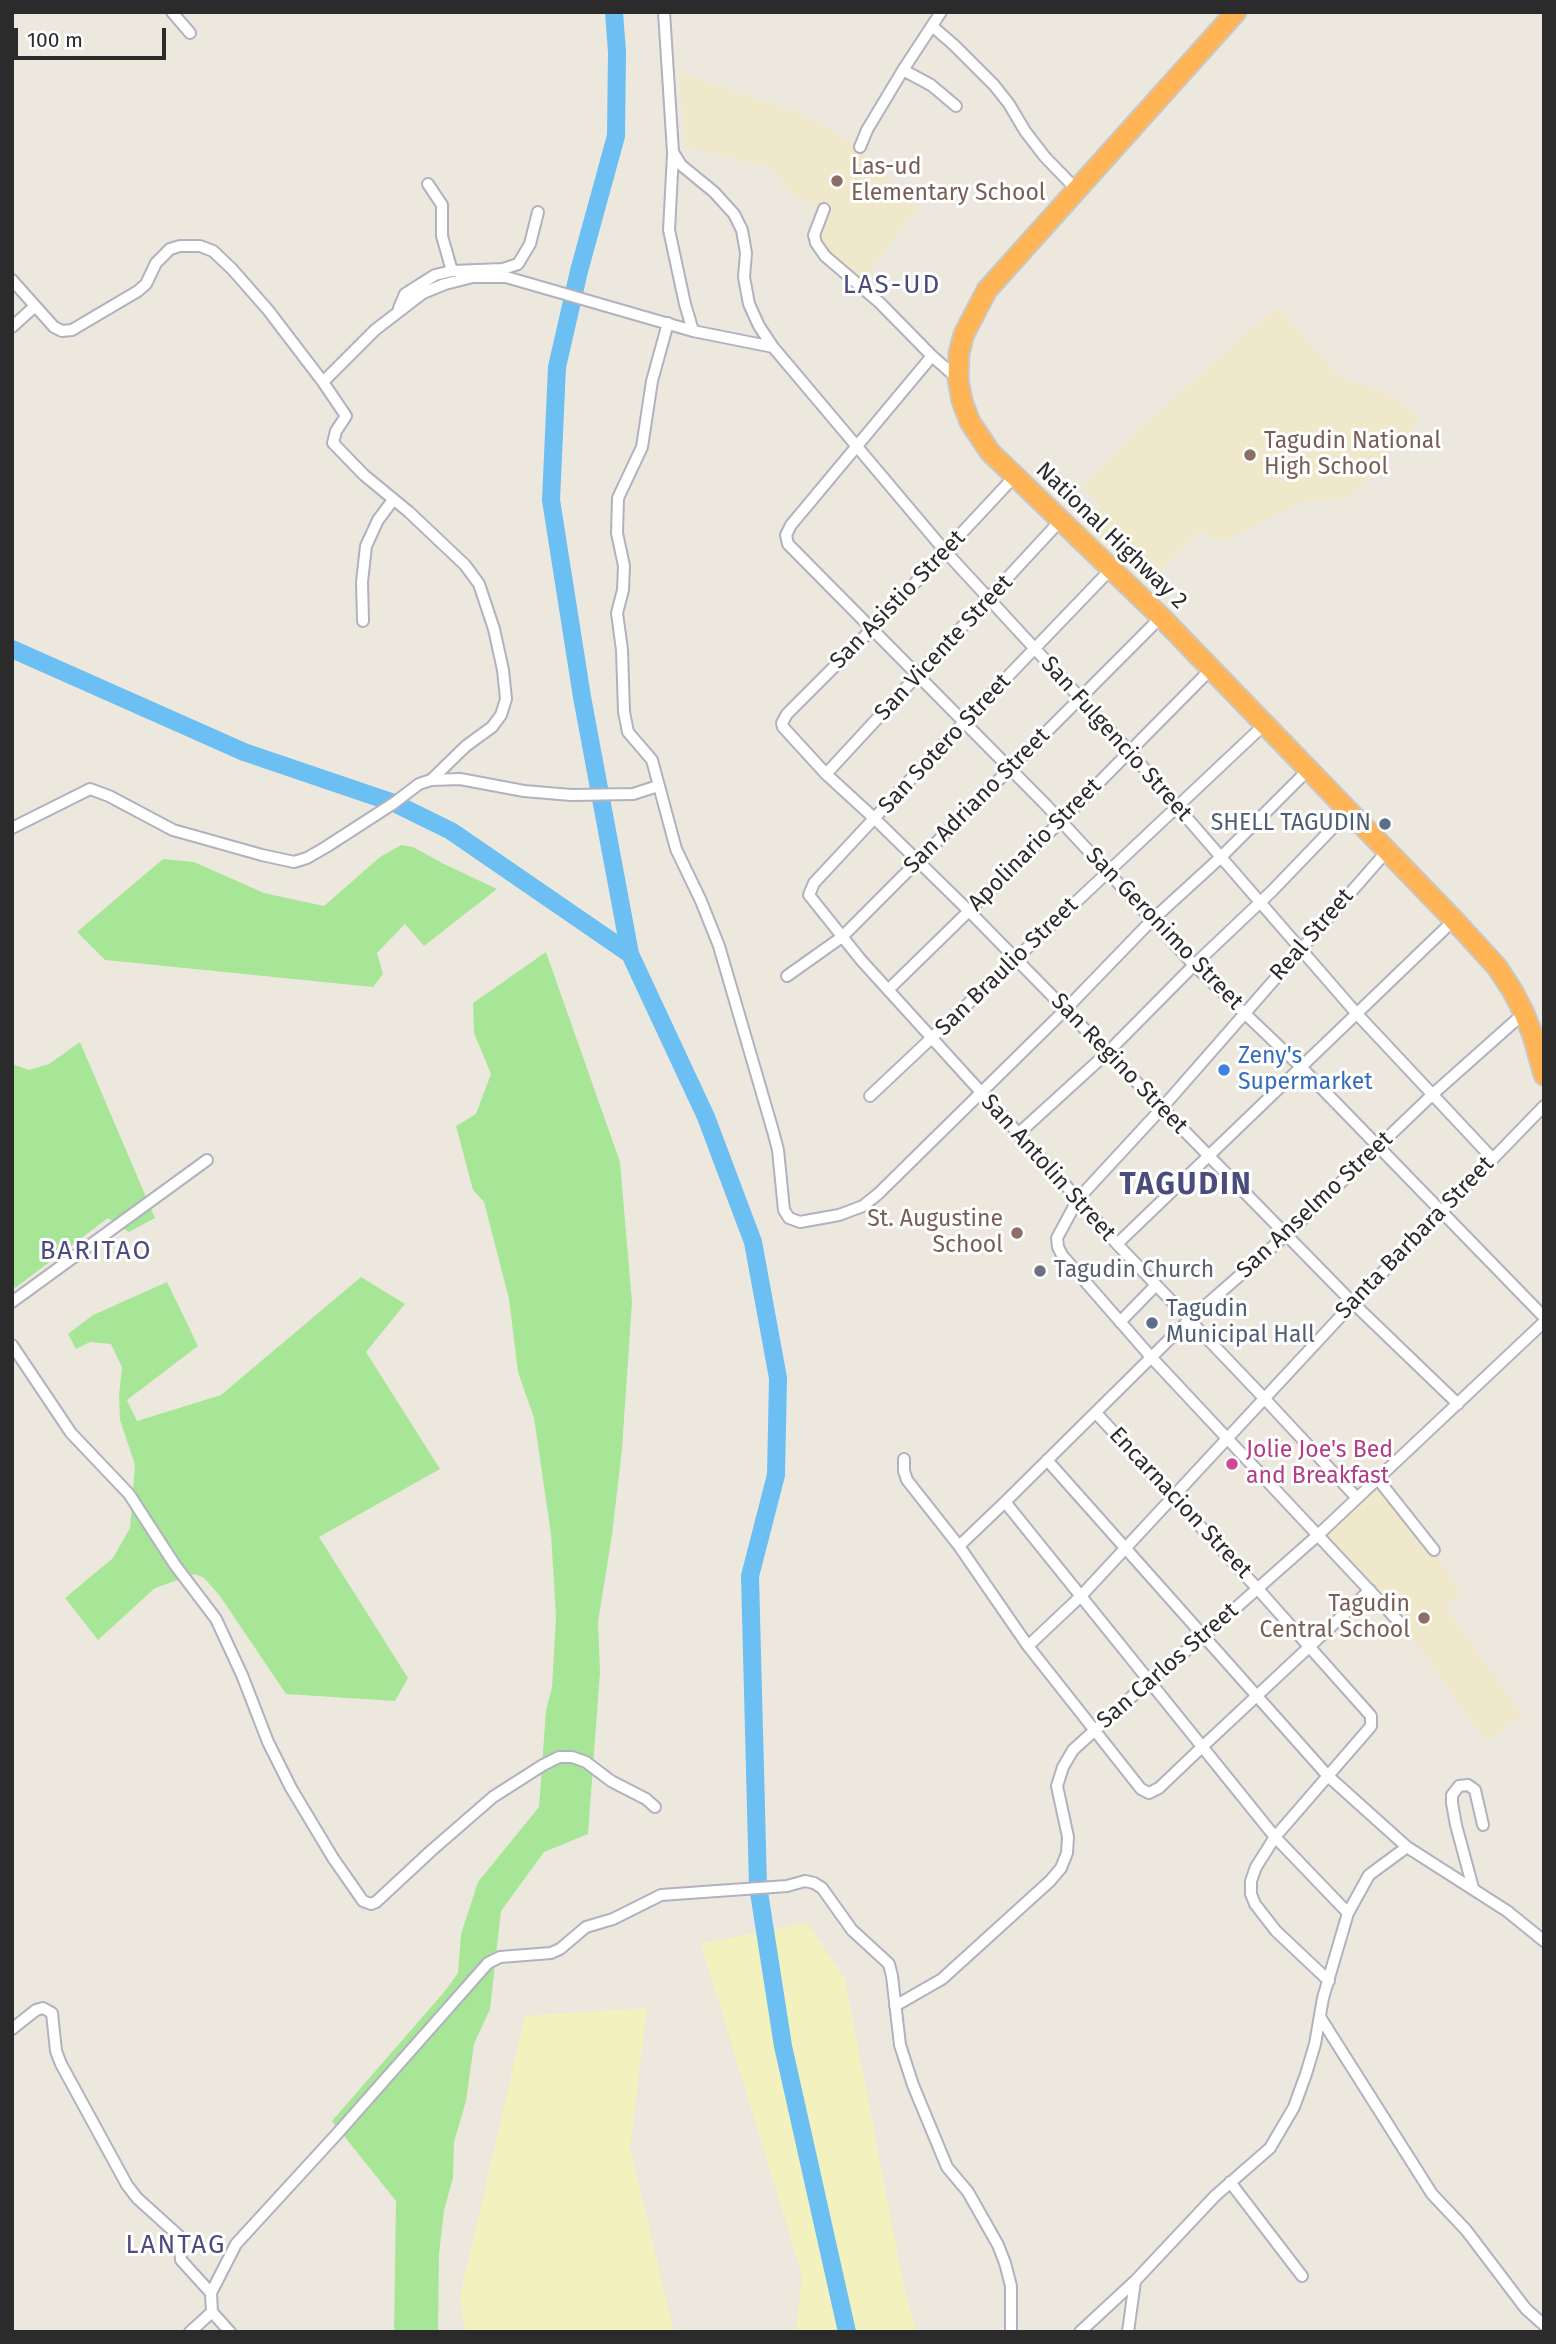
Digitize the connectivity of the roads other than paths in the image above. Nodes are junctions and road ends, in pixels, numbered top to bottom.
1 (172, 12) edge
2 (664, 12) edge
3 (941, 12) edge
4 (1236, 12) edge
5 (932, 26) junction
6 (190, 33) dead end
7 (903, 70) junction
8 (956, 106) dead end
9 (860, 148) dead end
10 (673, 152) junction
11 (428, 184) dead end
12 (1076, 189) junction
13 (824, 209) dead end
14 (538, 212) dead end
15 (452, 271) junction
16 (12, 280) edge
17 (34, 307) junction
18 (398, 310) junction
19 (664, 322) junction
20 (12, 327) edge
21 (693, 331) junction
22 (773, 347) junction
23 (932, 356) junction
24 (958, 379) junction
25 (323, 382) junction
26 (859, 446) junction
27 (1014, 477) junction
28 (393, 500) junction
29 (1060, 521) junction
30 (945, 551) junction
31 (1111, 569) junction
32 (989, 599) junction
33 (1161, 617) junction
34 (363, 621) dead end
35 (872, 629) junction
36 (1035, 649) junction
37 (1212, 669) junction
38 (919, 676) junction
39 (1079, 698) junction
40 (964, 722) junction
41 (782, 723) joint
42 (1265, 724) junction
43 (1129, 751) junction
44 (1010, 768) junction
45 (1308, 769) junction
46 (826, 774) junction
47 (431, 780) junction
48 (658, 786) junction
49 (1177, 806) junction
50 (1348, 811) junction
51 (875, 819) junction
52 (1061, 821) junction
53 (12, 828) edge
54 (1387, 851) junction
55 (1220, 858) junction
56 (918, 861) junction
57 (1107, 871) junction
58 (809, 891) joint
59 (1261, 902) junction
60 (969, 911) junction
61 (1454, 920) junction
62 (1151, 921) junction
63 (842, 937) junction
64 (1300, 948) junction
65 (1016, 958) junction
66 (1194, 965) junction
67 (787, 976) dead end
68 (888, 990) junction
69 (1066, 1009) junction
70 (1245, 1012) junction
71 (1524, 1013) junction
72 (1357, 1014) junction
73 (932, 1039) junction
74 (1107, 1053) junction
75 (1302, 1068) junction
76 (1544, 1075) edge
77 (981, 1094) junction
78 (1433, 1094) junction
79 (870, 1096) dead end
80 (1544, 1106) edge
81 (1161, 1108) junction
82 (1018, 1134) junction
83 (1379, 1146) junction
84 (1209, 1156) junction
85 (1492, 1157) junction
86 (207, 1160) dead end
87 (1078, 1199) junction
88 (1442, 1211) junction
89 (1286, 1235) junction
90 (1116, 1244) junction
91 (1156, 1285) junction
92 (12, 1302) edge
93 (1353, 1303) junction
94 (1189, 1319) junction
95 (1544, 1319) edge
96 (1120, 1322) junction
97 (12, 1345) edge
98 (1151, 1357) junction
99 (1264, 1398) junction
100 (1458, 1404) junction
101 (1096, 1413) junction
102 (1227, 1439) junction
103 (904, 1459) dead end
104 (1047, 1460) junction
105 (1377, 1478) junction
106 (1173, 1495) junction
107 (1357, 1499) junction
108 (1005, 1502) junction
109 (1318, 1535) junction
110 (959, 1546) junction
111 (1125, 1546) junction
112 (1434, 1550) dead end
113 (1257, 1588) junction
114 (1370, 1590) junction
115 (1081, 1596) junction
116 (1399, 1623) dead end
117 (1205, 1636) junction
118 (1028, 1646) junction
119 (1309, 1647) junction
120 (1149, 1681) junction
121 (1257, 1696) junction
122 (1093, 1730) junction
123 (1201, 1748) junction
124 (1328, 1776) junction
125 (655, 1807) dead end
126 (1483, 1825) dead end
127 (1275, 1837) junction
128 (1407, 1847) junction
129 (1474, 1888) junction
130 (1348, 1913) junction
131 (1544, 1941) edge
132 (1329, 1981) junction
133 (895, 2006) junction
134 (1320, 2017) junction
135 (12, 2029) edge
136 (1230, 2182) junction
137 (1302, 2276) dead end
138 (1135, 2281) junction
139 (211, 2293) junction
140 (212, 2312) junction
141 (1544, 2325) edge
142 (190, 2332) edge
143 (230, 2332) edge
144 (1011, 2332) edge
145 (1080, 2332) edge
146 (1128, 2332) edge

1 - 6 street
2 - 10 street
3 - 5 street
4 - 12 highway, National Highway 2
5 - 7 street
5 - 12 street
7 - 8 street
7 - 9 street
10 - 21 street
10 - 22 street, San Fulgencio Street
11 - 15 street
12 - 24 highway, National Highway 2
13 - 23 street
14 - 15 street
15 - 18 street
16 - 17 street
17 - 20 street
17 - 25 street
18 - 19 street
18 - 25 street
19 - 21 street
19 - 48 street
21 - 22 street
22 - 26 street, San Fulgencio Street
23 - 24 street
23 - 26 street
24 - 27 highway, National Highway 2
25 - 28 street
26 - 30 street, San Fulgencio Street
26 - 35 street, San Geronimo Street
27 - 29 highway, National Highway 2
27 - 30 street, San Asistio Street
28 - 34 street
28 - 47 street
29 - 31 highway, National Highway 2
29 - 32 street, San Vicente Street
30 - 32 street, San Fulgencio Street
30 - 35 street, San Asistio Street
31 - 33 highway, National Highway 2
31 - 36 street, San Sotero Street
32 - 36 street, San Fulgencio Street
32 - 38 street, San Vicente Street
33 - 37 highway, National Highway 2
33 - 39 street, San Adriano Street
35 - 38 street, San Geronimo Street
35 - 41 street, San Asistio Street
36 - 39 street, San Fulgencio Street
36 - 40 street, San Sotero Street
37 - 42 highway, National Highway 2
37 - 43 street, Apolinario Street
38 - 40 street, San Geronimo Street
38 - 46 street, San Vicente Street
39 - 43 street, San Fulgencio Street
39 - 44 street, San Adriano Street
40 - 44 street, San Geronimo Street
40 - 51 street, San Sotero Street
41 - 46 street, San Regino Street
42 - 45 highway, National Highway 2
42 - 49 street, San Braulio Street
43 - 49 street, San Fulgencio Street
43 - 52 street, Apolinario Street
44 - 52 street, San Geronimo Street
44 - 56 street, San Adriano Street
45 - 50 highway, National Highway 2
45 - 55 street
46 - 51 street, San Regino Street
47 - 48 street
47 - 53 street
48 - 77 street
49 - 55 street, San Fulgencio Street
49 - 57 street, San Braulio Street
50 - 54 highway, National Highway 2
50 - 59 street
51 - 56 street, San Regino Street
51 - 58 street, San Sotero Street
52 - 57 street, San Geronimo Street
52 - 60 street, Apolinario Street
54 - 61 highway, National Highway 2
54 - 64 street, Real Street
55 - 59 street, San Fulgencio Street
55 - 62 street
56 - 60 street, San Regino Street
56 - 63 street, San Adriano Street
57 - 62 street, San Geronimo Street
57 - 65 street, San Braulio Street
58 - 63 street, San Antolin Street
59 - 64 street, San Fulgencio Street
59 - 66 street
60 - 65 street, San Regino Street
60 - 68 street, Apolinario Street
61 - 71 highway, National Highway 2
61 - 72 street
62 - 66 street, San Geronimo Street
62 - 69 street
63 - 67 street, San Adriano Street
63 - 68 street, San Antolin Street
64 - 70 street, Real Street
64 - 72 street, San Fulgencio Street
65 - 69 street, San Regino Street
65 - 73 street, San Braulio Street
66 - 70 street, San Geronimo Street
66 - 74 street
68 - 73 street, San Antolin Street
69 - 74 street, San Regino Street
69 - 77 street
70 - 75 street, San Geronimo Street
70 - 81 street, Real Street
71 - 76 highway, National Highway 2
71 - 78 street, San Anselmo Street
72 - 75 street
72 - 78 street, San Fulgencio Street
73 - 77 street, San Antolin Street
73 - 79 street, San Braulio Street
74 - 81 street, San Regino Street
74 - 82 street
75 - 83 street, San Geronimo Street
75 - 84 street
77 - 82 street, San Antolin Street
78 - 83 street, San Anselmo Street
78 - 85 street, San Fulgencio Street
80 - 85 street, Santa Barbara Street
81 - 84 street, San Regino Street
81 - 87 street, Real Street
82 - 87 street, San Antolin Street
83 - 88 street, San Geronimo Street
83 - 89 street, San Anselmo Street
84 - 89 street, San Regino Street
84 - 90 street
85 - 88 street, Santa Barbara Street
86 - 92 street
87 - 90 street, San Antolin Street
87 - 96 street, Real Street
88 - 93 street, Santa Barbara Street
88 - 95 street, San Geronimo Street
89 - 93 street, San Regino Street
89 - 94 street, San Anselmo Street
90 - 91 street, San Antolin Street
91 - 94 street, San Antolin Street
91 - 96 street
93 - 99 street, Santa Barbara Street
93 - 100 street, San Regino Street
94 - 98 street, San Anselmo Street
94 - 99 street, San Antolin Street
95 - 100 street, San Carlos Street
96 - 98 street
97 - 125 street
98 - 101 street, San Anselmo Street
98 - 102 street
99 - 102 street, Santa Barbara Street
99 - 107 street, San Antolin Street
100 - 105 street, San Carlos Street
101 - 104 street, San Anselmo Street
101 - 106 street, Encarnacion Street
102 - 106 street, Santa Barbara Street
102 - 109 street
103 - 110 street
104 - 108 street, San Anselmo Street
104 - 111 street
105 - 107 street, San Carlos Street
105 - 112 street
106 - 111 street, Santa Barbara Street
106 - 113 street, Encarnacion Street
107 - 109 street, San Carlos Street
108 - 110 street, San Anselmo Street
108 - 115 street
109 - 113 street, San Carlos Street
109 - 114 street
110 - 118 street
111 - 115 street, Santa Barbara Street
111 - 117 street
113 - 117 street, San Carlos Street
113 - 119 street, Encarnacion Street
114 - 116 street
114 - 119 street
115 - 118 street, Santa Barbara Street
115 - 120 street
117 - 120 street, San Carlos Street
117 - 121 street
118 - 122 street
119 - 121 street
119 - 124 street, Encarnacion Street
120 - 122 street, San Carlos Street
120 - 123 street
121 - 123 street
121 - 124 street
122 - 123 street
122 - 133 street, San Carlos Street
123 - 127 street
124 - 127 street
124 - 128 street
126 - 129 street
127 - 130 street
127 - 132 street
128 - 129 street
128 - 130 street
129 - 131 street
130 - 132 street
132 - 134 street
133 - 139 street
133 - 144 street
134 - 136 street
134 - 141 street
135 - 139 street
136 - 137 street
136 - 138 street
138 - 145 street
138 - 146 street
139 - 140 street
140 - 142 street
140 - 143 street

